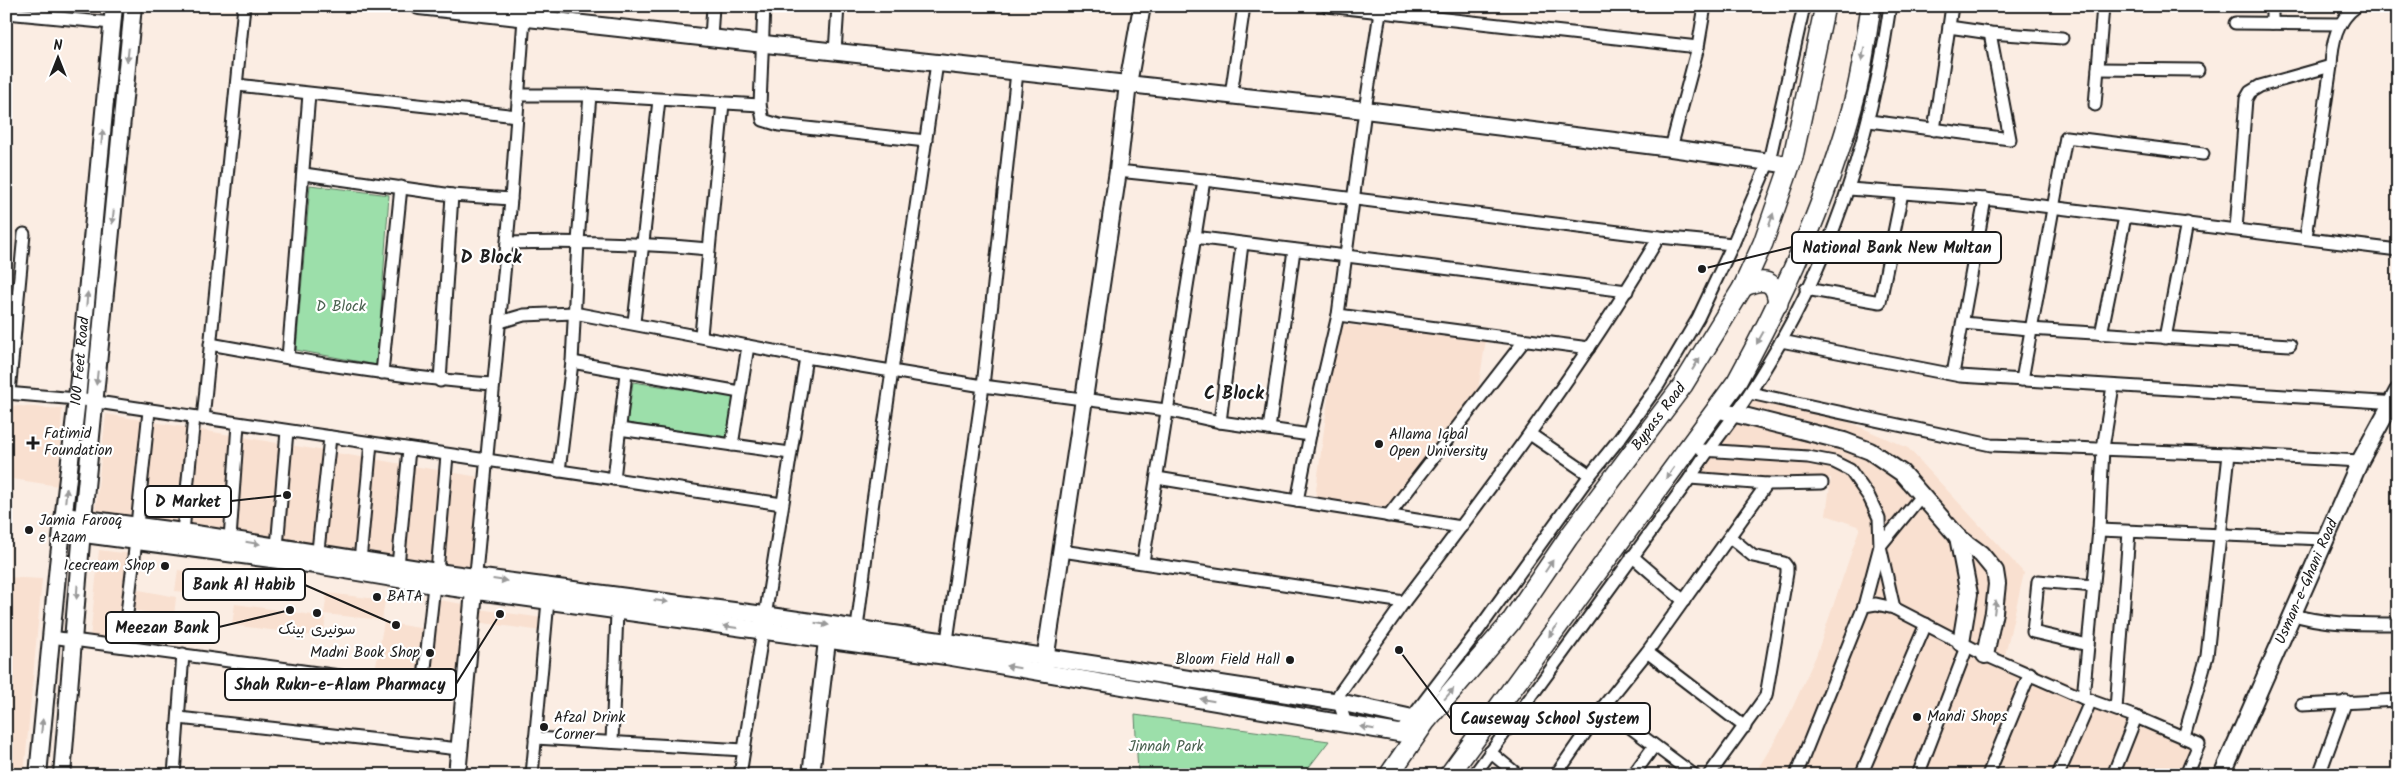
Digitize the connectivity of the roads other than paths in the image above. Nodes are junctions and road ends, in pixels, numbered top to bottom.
1 (133, 6) edge
2 (244, 6) edge
3 (419, 6) edge
4 (713, 6) edge
5 (764, 6) edge
6 (838, 6) edge
7 (1142, 6) edge
8 (1244, 6) edge
9 (1327, 6) edge
10 (1705, 6) edge
11 (1804, 6) edge
12 (1825, 6) edge
13 (1871, 6) edge
14 (1890, 6) edge
15 (1952, 6) edge
16 (2103, 6) edge
17 (2272, 6) edge
18 (2353, 8) edge
19 (1381, 10) edge
20 (6, 12) edge
21 (113, 14) edge
22 (524, 18) junction
23 (2235, 23) dead end
24 (2272, 23) junction
25 (2341, 24) junction
26 (1949, 27) junction
27 (1990, 33) junction
28 (711, 38) junction
29 (2062, 38) dead end
30 (761, 44) junction
31 (1698, 47) junction
32 (835, 52) junction
33 (937, 63) junction
34 (2330, 66) junction
35 (2098, 69) junction
36 (2198, 70) dead end
37 (1017, 72) junction
38 (1128, 84) junction
39 (237, 85) junction
40 (309, 94) junction
41 (519, 95) junction
42 (590, 95) junction
43 (1231, 95) junction
44 (659, 100) junction
45 (724, 103) junction
46 (760, 105) junction
47 (2095, 105) dead end
48 (1365, 110) junction
49 (516, 116) junction
50 (1869, 121) junction
51 (1934, 130) junction
52 (926, 142) junction
53 (1671, 148) junction
54 (2203, 154) dead end
55 (1769, 161) junction
56 (1790, 165) junction
57 (1118, 171) junction
58 (304, 174) junction
59 (1204, 180) junction
60 (401, 187) junction
61 (1849, 189) junction
62 (1902, 193) junction
63 (452, 195) junction
64 (1354, 198) junction
65 (511, 199) junction
66 (1985, 199) junction
67 (2052, 208) junction
68 (2125, 216) junction
69 (2187, 223) junction
70 (2236, 229) junction
71 (24, 234) dead end
72 (1194, 237) junction
73 (1658, 237) junction
74 (2306, 238) junction
75 (578, 241) junction
76 (507, 243) junction
77 (643, 243) junction
78 (1242, 244) junction
79 (1733, 244) junction
80 (708, 249) junction
81 (1294, 250) junction
82 (2398, 250) edge
83 (1758, 254) junction
84 (1346, 255) junction
85 (1793, 272) junction
86 (1743, 287) junction
87 (1806, 289) junction
88 (1627, 290) junction
89 (1778, 304) junction
90 (574, 313) junction
91 (1338, 315) junction
92 (500, 322) junction
93 (634, 322) junction
94 (1963, 322) junction
95 (2029, 329) junction
96 (2101, 334) junction
97 (701, 335) junction
98 (2165, 338) junction
99 (1524, 341) junction
100 (1781, 341) junction
101 (210, 344) junction
102 (2290, 345) dead end
103 (748, 346) junction
104 (1589, 348) junction
105 (806, 356) junction
106 (288, 358) junction
107 (572, 362) junction
108 (894, 371) junction
109 (382, 373) junction
110 (626, 373) junction
111 (1953, 374) junction
112 (2022, 380) junction
113 (440, 381) junction
114 (493, 384) junction
115 (983, 386) junction
116 (2113, 386) junction
117 (740, 392) junction
118 (8, 393) edge
119 (1750, 393) junction
120 (77, 399) junction
121 (2396, 399) edge
122 (1084, 400) junction
123 (95, 403) junction
124 (1716, 409) junction
125 (1166, 410) junction
126 (149, 411) junction
127 (1735, 415) junction
128 (198, 418) junction
129 (1220, 422) junction
130 (238, 424) junction
131 (619, 429) junction
132 (1269, 429) junction
133 (287, 431) junction
134 (1530, 434) junction
135 (1310, 435) junction
136 (330, 438) junction
137 (370, 443) junction
138 (732, 445) junction
139 (2103, 448) junction
140 (409, 449) junction
141 (1698, 449) junction
142 (790, 453) junction
143 (447, 454) junction
144 (2228, 454) junction
145 (485, 460) junction
146 (2360, 461) junction
147 (559, 471) junction
148 (1590, 475) junction
149 (1156, 478) junction
150 (1690, 478) junction
151 (614, 479) junction
152 (1822, 483) dead end
153 (1767, 484) junction
154 (1921, 496) junction
155 (1297, 501) junction
156 (782, 504) junction
157 (1388, 516) junction
158 (63, 523) junction
159 (83, 525) junction
160 (136, 525) junction
161 (1461, 527) junction
162 (2099, 530) junction
163 (182, 532) junction
164 (2130, 532) junction
165 (2220, 536) junction
166 (1730, 537) junction
167 (1958, 537) junction
168 (230, 539) junction
169 (2324, 540) junction
170 (136, 541) junction
171 (1880, 546) junction
172 (277, 547) junction
173 (1062, 551) junction
174 (1632, 556) junction
175 (317, 559) junction
176 (360, 561) junction
177 (1143, 562) junction
178 (398, 566) junction
179 (435, 579) junction
180 (475, 584) junction
181 (2094, 586) junction
182 (548, 601) junction
183 (1684, 601) junction
184 (1404, 602) junction
185 (1864, 606) junction
186 (1894, 608) junction
187 (617, 612) junction
188 (2291, 614) junction
189 (764, 615) junction
190 (1926, 624) junction
191 (2398, 624) edge
192 (761, 632) junction
193 (856, 636) junction
194 (51, 637) junction
195 (74, 640) junction
196 (827, 641) junction
197 (123, 645) junction
198 (1964, 645) junction
199 (2088, 645) junction
200 (946, 649) junction
201 (1647, 652) junction
202 (183, 654) junction
203 (1984, 655) junction
204 (1045, 665) junction
205 (2030, 673) junction
206 (423, 687) junction
207 (465, 693) junction
208 (2087, 699) junction
209 (2398, 700) edge
210 (2346, 701) junction
211 (1339, 702) junction
212 (2302, 705) dead end
213 (1603, 707) junction
214 (2116, 709) junction
215 (2136, 716) junction
216 (179, 718) junction
217 (1346, 724) junction
218 (1414, 727) junction
219 (1745, 727) junction
220 (2184, 737) junction
221 (535, 738) junction
222 (612, 742) junction
223 (1654, 746) junction
224 (459, 749) junction
225 (1469, 749) junction
226 (744, 750) junction
227 (1487, 756) junction
228 (38, 775) edge
229 (62, 775) edge
230 (174, 775) edge
231 (457, 775) edge
232 (532, 775) edge
233 (740, 775) edge
234 (811, 775) edge
235 (1389, 775) edge
236 (1449, 775) edge
237 (1474, 775) edge
238 (1518, 775) edge
239 (1556, 775) edge
240 (1633, 775) edge
241 (1694, 775) edge
242 (1709, 775) edge
243 (1796, 775) edge
244 (1862, 775) edge
245 (1918, 775) edge
246 (1988, 775) edge
247 (2058, 775) edge
248 (2113, 775) edge
249 (2186, 775) edge
250 (2222, 775) edge
251 (2319, 775) edge

1 -> 123 main road, 100 Feet Road
2 - 39 street
3 - 22 main road
4 - 28 street
5 - 30 street
6 - 32 street
7 - 38 main road
8 - 43 street
9 - 19 street
10 - 31 street
11 - 55 street
12 - 56 main road, Bypass Road
13 -> 85 main road
14 - 50 street
15 - 26 street
16 - 35 street
17 - 24 street
18 - 25 street
19 - 31 street
19 - 48 street
20 - 21 street
120 -> 21 main road, 100 Feet Road
22 - 28 main road
22 - 41 street
23 - 24 street
24 - 25 street
25 - 34 street
26 - 27 street
26 - 51 street
27 - 29 street
27 - 51 street
28 - 30 main road
30 - 32 main road
30 - 46 street
31 - 53 street
32 - 33 main road
33 - 37 main road
33 - 52 street
34 - 70 street
34 - 74 street
35 - 36 street
35 - 47 street
37 - 38 main road
37 - 115 street
38 - 43 main road
38 - 57 main road
39 - 40 street
39 - 101 street
40 - 49 street
40 - 58 street
41 - 42 street
41 - 49 street
42 - 44 street
42 - 75 street
43 - 48 main road
44 - 45 street
44 - 77 street
45 - 46 street
45 - 80 street
46 - 52 street
48 - 53 main road
48 - 64 street
49 - 65 street
50 - 51 street
50 - 61 street
52 - 108 street
53 - 55 main road
54 - 67 street
55 - 56 main road
55 - 79 street
83 -> 56 main road, Bypass Road
57 - 59 street
57 - 122 main road
58 - 60 street
58 - 106 street
59 - 64 street
59 - 72 street
60 - 63 street
60 - 109 street
61 - 62 street
61 - 87 street
62 - 66 street
62 - 87 street
63 - 65 street
63 - 113 street
64 - 73 street
64 - 84 street
65 - 76 street
66 - 67 street
66 - 94 street
67 - 68 street
67 - 95 street
68 - 69 street
68 - 96 street
69 - 70 street
69 - 98 street
70 - 74 street
71 - 118 street
72 - 78 street
72 - 125 street
73 - 79 street
73 - 88 street
74 - 82 street
75 - 76 street
75 - 77 street
75 - 90 street
76 - 92 street
77 - 80 street
77 - 93 street
78 - 81 street
78 - 129 street
79 - 148 street
80 - 97 street
81 - 84 street
81 - 132 street
83 - 85 main road
83 - 86 main road, Bypass Road
84 - 88 street
84 - 91 street
85 - 89 main road
86 - 89 main road
218 -> 86 main road, Bypass Road
87 - 100 street
88 - 104 street
89 -> 124 main road
90 - 92 street
90 - 93 street
90 - 107 street
91 - 99 street
91 - 135 street
92 - 114 street
93 - 97 street
94 - 95 street
94 - 111 street
95 - 96 street
95 - 112 street
96 - 98 street
97 - 103 street
98 - 102 street
99 - 104 street
99 - 157 street
100 - 111 street
100 - 119 street
101 - 106 street
101 - 128 street
103 - 105 street
103 - 117 street
104 - 134 street
105 - 108 street
105 - 142 street
106 - 109 street
107 - 110 street
107 - 147 street
108 - 115 street
108 - 193 street
109 - 113 street
110 - 117 street
110 - 131 street
111 - 112 street
112 - 116 street
113 - 114 street
114 - 145 street
115 - 122 street
115 - 200 street
116 - 121 street
116 - 139 street
117 - 138 street
118 - 120 street
119 - 127 street
119 - 139 street
120 - 123 street
158 -> 120 main road, 100 Feet Road
121 - 146 main road, Usman-e-Ghani Road
122 - 125 street
122 - 173 main road
123 - 126 street
123 - 159 main road, 100 Feet Road
124 - 127 main road
124 - 141 main road
125 - 129 street
125 - 149 street
126 - 128 street
126 - 160 street
127 - 141 street
127 - 154 main road
128 - 130 street
128 - 163 street
129 - 132 street
130 - 133 street
130 - 168 street
131 - 138 street
131 - 151 street
132 - 135 street
133 - 136 street
133 - 172 street
134 - 148 street
134 - 161 street
135 - 155 street
136 - 137 street
136 - 175 street
137 - 140 street
137 - 176 street
138 - 142 street
139 - 144 street
139 - 162 street
140 - 143 street
140 - 178 street
141 - 150 street
141 - 171 street
141 -> 225 main road
142 - 156 street
143 - 145 street
143 - 179 street
144 - 146 street
144 - 165 street
145 - 147 street
145 - 180 street
146 - 169 main road, Usman-e-Ghani Road
147 - 151 street
148 - 218 street
149 - 155 street
149 - 177 street
150 - 153 street
150 - 174 street
151 - 156 street
152 - 153 street
153 - 166 street
154 - 167 main road
154 - 171 street
155 - 157 street
156 - 189 street
157 - 161 street
158 - 159 main road
158 - 194 main road, 100 Feet Road
159 - 160 main road
159 - 170 main road
159 -> 195 main road, 100 Feet Road
160 - 163 main road
161 - 184 street
162 - 164 street
162 - 181 street
163 - 168 main road
164 - 165 street
164 - 214 street
165 - 169 street
165 - 220 street
166 - 183 street
166 - 219 street
167 - 198 main road
203 -> 167 main road
168 -> 172 main road
169 - 188 main road, Usman-e-Ghani Road
170 - 175 main road
170 - 197 street
171 - 185 street
171 - 186 street
172 - 175 main road
173 - 177 street
173 - 204 main road
174 - 183 street
174 - 227 street
175 - 176 main road
175 - 179 main road
176 - 178 main road
177 - 184 street
178 - 179 main road
179 - 180 main road
179 - 206 street
180 - 182 main road
180 -> 189 main road
180 - 207 main road
181 - 199 street
181 - 199 street
182 - 187 main road
182 - 221 street
183 - 201 street
184 - 211 street
185 - 186 street
185 - 243 street
186 - 190 street
192 -> 187 main road
187 - 222 street
188 - 191 street
188 - 250 main road, Usman-e-Ghani Road
189 - 192 street
189 -> 193 main road
190 - 198 street
190 - 244 street
192 - 196 main road
192 - 226 street
193 - 196 main road
193 - 200 main road
194 - 195 street
228 -> 194 main road, 100 Feet Road
195 - 197 street
195 - 229 main road, 100 Feet Road
196 - 234 main road
197 - 202 street
198 - 203 street
198 - 245 street
199 - 208 street
200 - 204 main road
201 - 213 street
201 - 219 street
202 - 206 street
202 - 216 street
203 - 205 street
204 - 211 main road
217 -> 204 main road
205 - 208 street
205 - 246 street
206 - 207 street
207 - 224 main road
208 - 214 street
208 - 247 street
209 - 210 street
210 - 212 street
210 - 251 street
211 - 217 street
211 - 218 main road
213 - 223 street
213 - 239 street
214 - 215 street
215 - 220 street
215 - 248 street
216 - 224 street
216 - 230 street
218 -> 217 main road
218 - 235 main road, Bypass Road
219 - 242 street
220 - 249 street
221 - 222 street
221 - 232 street
222 - 226 street
223 - 240 street
223 - 241 street
224 - 231 main road
225 - 227 street
225 - 236 main road
226 - 233 street
227 - 237 street
227 - 238 street

